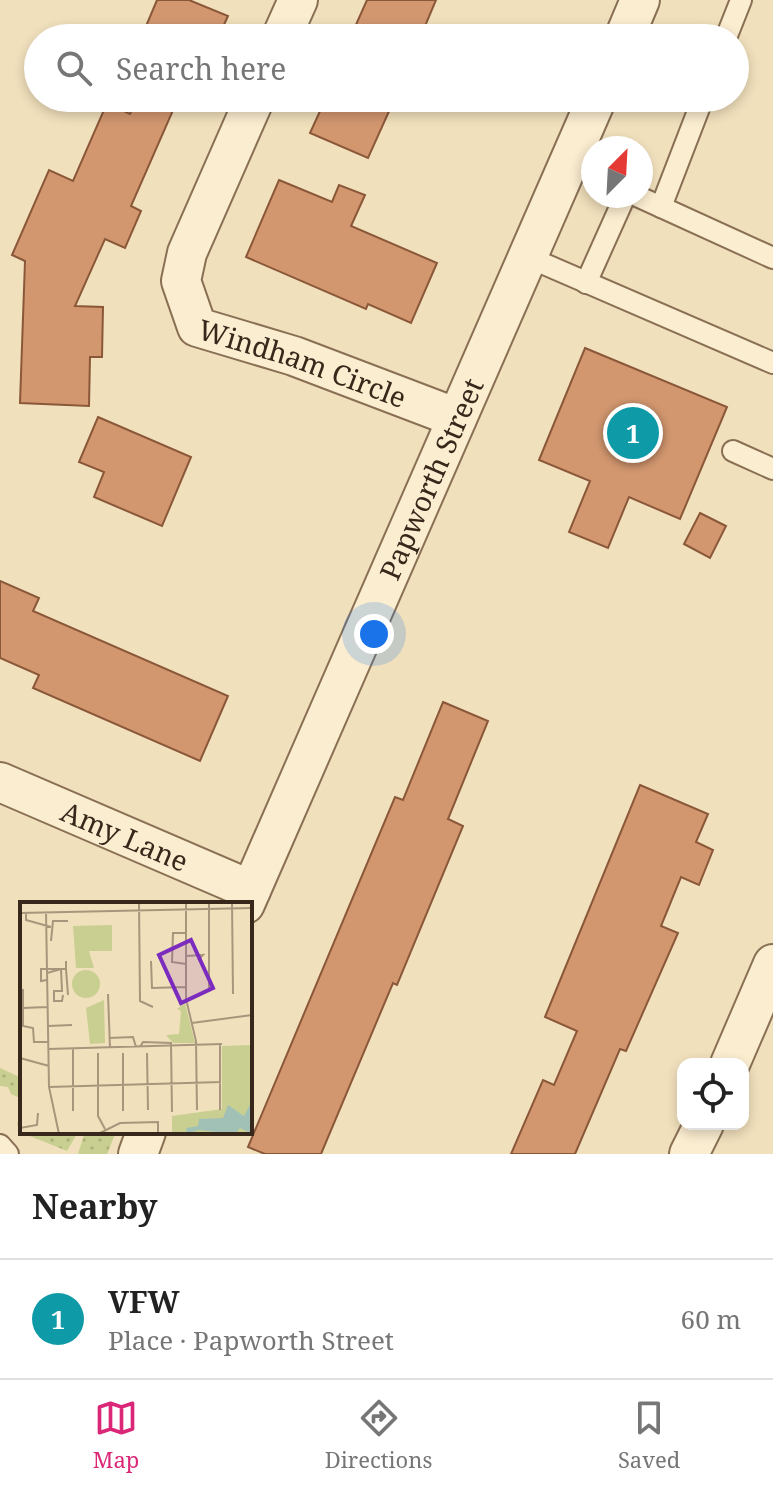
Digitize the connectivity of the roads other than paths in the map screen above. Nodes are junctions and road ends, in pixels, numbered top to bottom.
1 (298, 0) edge
2 (640, 0) edge
3 (741, 0) edge
4 (287, 24) edge
5 (630, 24) edge
6 (732, 24) edge
7 (249, 112) edge
8 (591, 112) edge
9 (698, 112) edge
10 (653, 203) edge
11 (661, 207) junction
12 (620, 208) edge
13 (528, 257) junction
14 (773, 258) edge
15 (586, 283) junction
16 (773, 363) edge
17 (457, 418) junction
18 (733, 451) dead end
19 (773, 469) edge
20 (0, 782) edge
21 (248, 897) edge
22 (773, 964) edge
23 (733, 1058) edge
24 (701, 1130) edge
25 (145, 1134) edge
26 (0, 1145) edge
27 (8, 1154) edge
28 (138, 1154) edge
29 (689, 1154) edge

1 - 4 street
2 - 5 street
3 - 6 lane
7 - 17 street, Windham Circle
8 - 13 street, Papworth Street
9 - 11 lane
10 - 11 lane
11 - 14 lane
12 - 15 lane
13 - 15 lane
13 - 17 street, Papworth Street
15 - 16 lane
17 - 21 street, Papworth Street
18 - 19 lane
20 - 21 street, Amy Lane
22 - 23 street
24 - 29 street
25 - 28 street
26 - 27 lane

